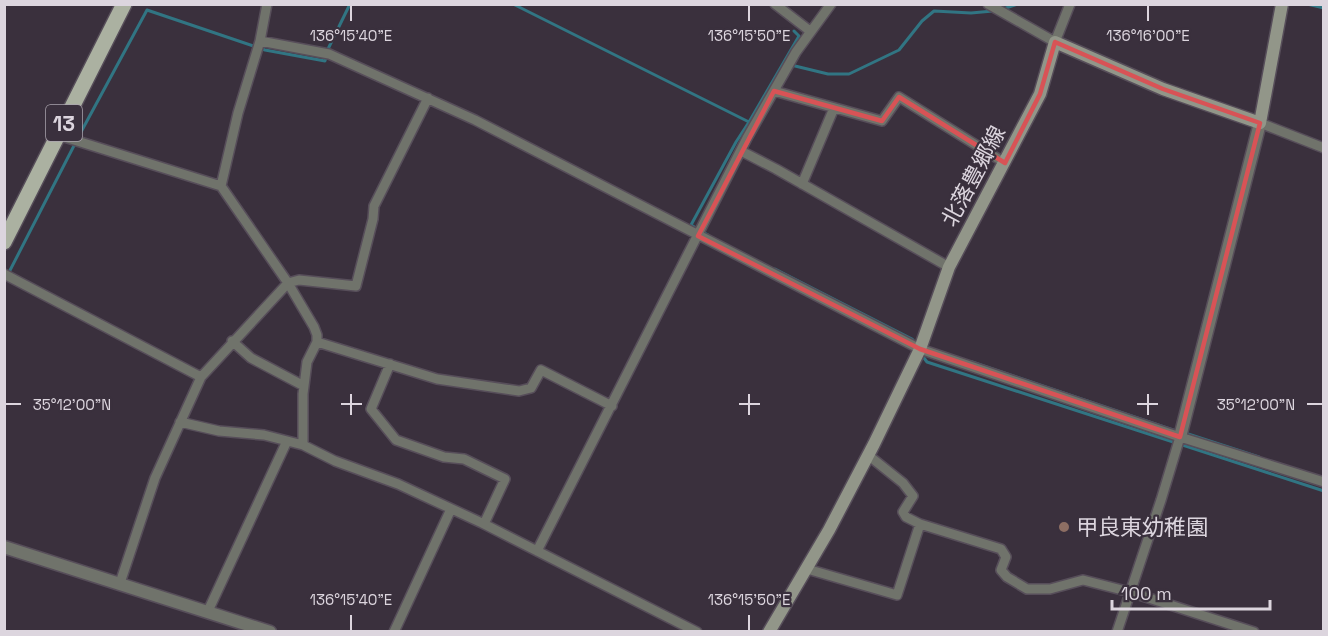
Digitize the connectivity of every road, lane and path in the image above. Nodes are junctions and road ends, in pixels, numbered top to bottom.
1 (124, 4) edge
2 (267, 4) edge
3 (775, 4) edge
4 (831, 4) edge
5 (988, 4) edge
6 (1070, 4) edge
7 (1282, 4) edge
8 (810, 31) junction
9 (260, 41) junction
10 (1055, 42) junction
11 (774, 91) junction
12 (428, 98) junction
13 (834, 108) junction
14 (1260, 123) junction
15 (58, 135) junction
16 (1323, 148) edge
17 (741, 151) junction
18 (1005, 163) junction
19 (802, 184) junction
20 (221, 186) junction
21 (698, 236) junction
22 (4, 242) edge
23 (949, 267) junction
24 (4, 274) edge
25 (288, 283) junction
26 (232, 341) junction
27 (317, 342) junction
28 (920, 349) junction
29 (390, 364) junction
30 (201, 376) junction
31 (304, 386) junction
32 (612, 406) junction
33 (180, 422) junction
34 (1180, 437) junction
35 (287, 441) junction
36 (303, 445) junction
37 (868, 455) junction
38 (1323, 482) edge
39 (452, 509) junction
40 (484, 524) junction
41 (920, 524) junction
42 (4, 547) edge
43 (537, 551) junction
44 (807, 569) junction
45 (120, 583) junction
46 (1130, 592) junction
47 (208, 611) junction
48 (270, 632) edge
49 (394, 632) edge
50 (698, 632) edge
51 (769, 632) edge
52 (1117, 632) edge
53 (1254, 632) edge

1 - 15 main road, 13
2 - 9 street
3 - 8 street
4 - 8 street
5 - 10 street
6 - 10 street
7 - 14 main road
8 - 11 street
9 - 12 street
9 - 20 street
10 - 14 main road
10 - 18 main road, 北落豊郷線
11 - 13 street
11 - 17 street
12 - 21 street
12 - 25 street
13 - 18 street
13 - 19 street
14 - 16 street
14 - 34 street
15 - 20 street
15 - 22 main road, 13
17 - 19 street
17 - 21 street
18 - 23 main road, 北落豊郷線
19 - 23 street
20 - 25 street
21 - 28 street
21 - 32 street
23 - 28 main road, 北落豊郷線
24 - 30 street
25 - 26 street
25 - 27 street
26 - 30 street
26 - 31 street
27 - 29 street
27 - 31 street
28 - 34 street
28 - 37 main road, 北落豊郷線
29 - 32 street
29 - 40 street
30 - 33 street
31 - 36 street
32 - 43 street
33 - 35 street
33 - 45 street
34 - 38 street
34 - 46 street
35 - 36 street
35 - 47 street
36 - 39 street
37 - 41 street
37 - 44 main road, 北落豊郷線
39 - 40 street
39 - 49 street
40 - 43 street
41 - 44 street
41 - 46 street
42 - 45 street
43 - 50 street
44 - 51 main road, 北落豊郷線
45 - 47 street
46 - 52 street
46 - 53 street
47 - 48 street

